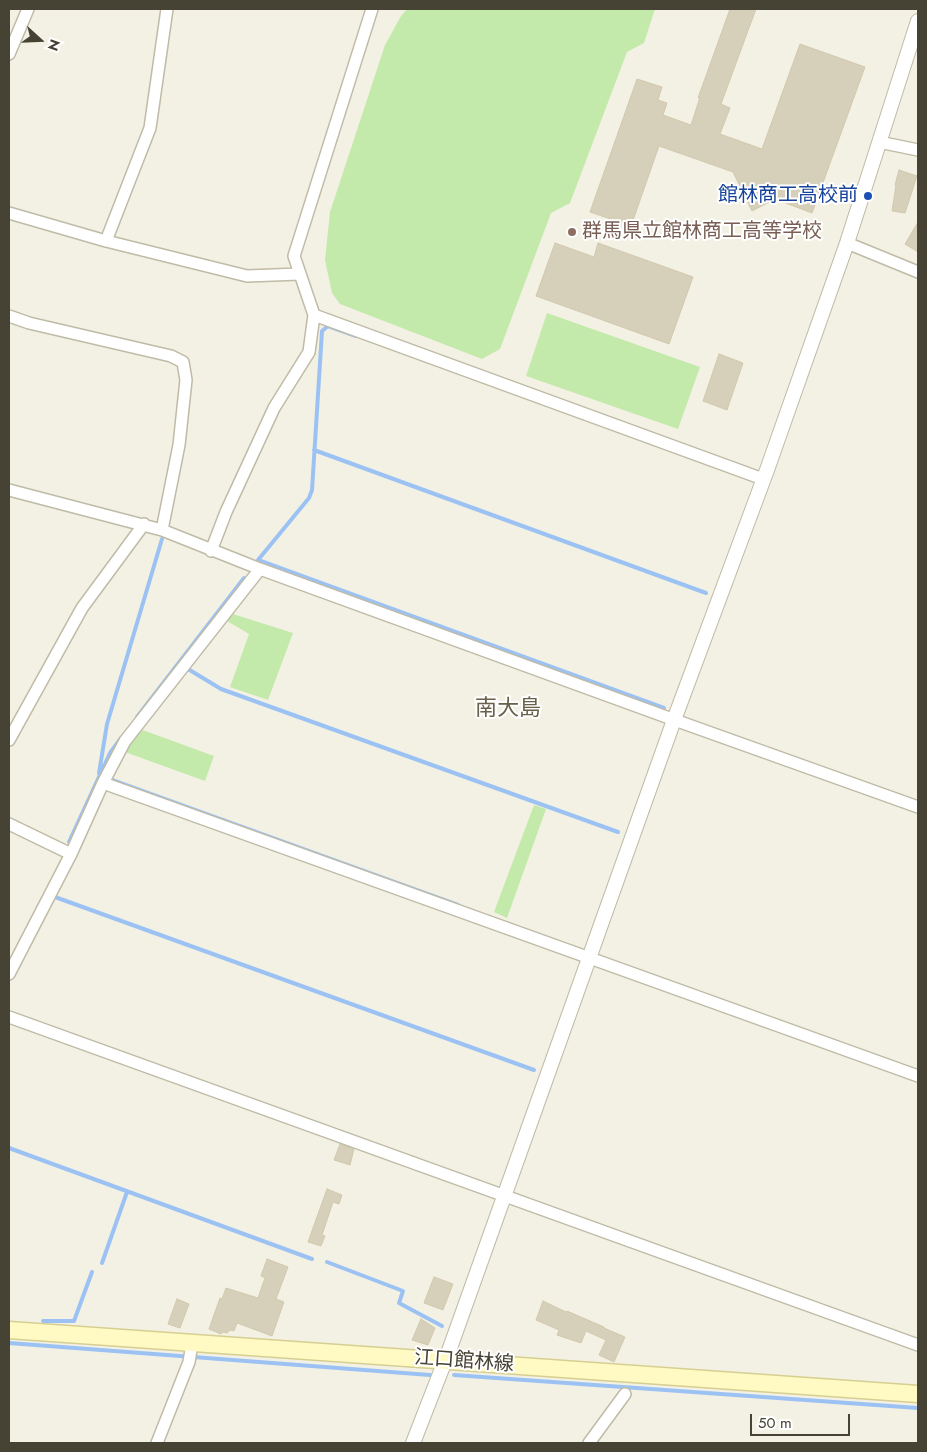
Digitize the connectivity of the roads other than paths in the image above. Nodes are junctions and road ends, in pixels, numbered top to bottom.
1 (28, 9) edge
2 (167, 9) edge
3 (372, 9) edge
4 (918, 21) edge
5 (9, 54) edge
6 (880, 142) junction
7 (918, 150) edge
8 (9, 213) edge
9 (106, 241) junction
10 (847, 243) junction
11 (918, 272) edge
12 (299, 274) junction
13 (314, 315) junction
14 (9, 316) edge
15 (763, 479) junction
16 (9, 490) edge
17 (144, 524) junction
18 (162, 530) junction
19 (212, 550) junction
20 (260, 569) junction
21 (674, 720) junction
22 (9, 740) edge
23 (102, 783) junction
24 (918, 807) edge
25 (9, 824) edge
26 (71, 854) junction
27 (590, 958) junction
28 (9, 974) edge
29 (9, 1017) edge
30 (918, 1076) edge
31 (504, 1196) junction
32 (9, 1330) edge
33 (192, 1344) junction
34 (918, 1344) edge
35 (445, 1360) junction
36 (625, 1394) dead end
37 (917, 1394) edge
38 (157, 1443) edge
39 (413, 1443) edge
40 (589, 1443) edge

1 - 5 street
2 - 9 street
3 - 12 street
4 - 6 street
6 - 7 street
6 - 10 street
8 - 9 street
9 - 12 street
10 - 11 street
10 - 15 street
12 - 13 street
13 - 15 street
13 - 19 street
14 - 18 street
15 - 21 street
16 - 17 street
17 - 18 street
17 - 22 street
18 - 19 street
19 - 20 street
20 - 21 street
20 - 23 street
21 - 24 street
21 - 27 street
23 - 26 street
23 - 27 street
25 - 26 street
26 - 28 street
27 - 30 street
27 - 31 street
29 - 31 street
31 - 34 street
31 - 35 street
32 - 33 main road, 江口館林線
33 - 35 main road, 江口館林線
33 - 38 street
35 - 37 main road, 江口館林線
35 - 39 street
36 - 40 street

